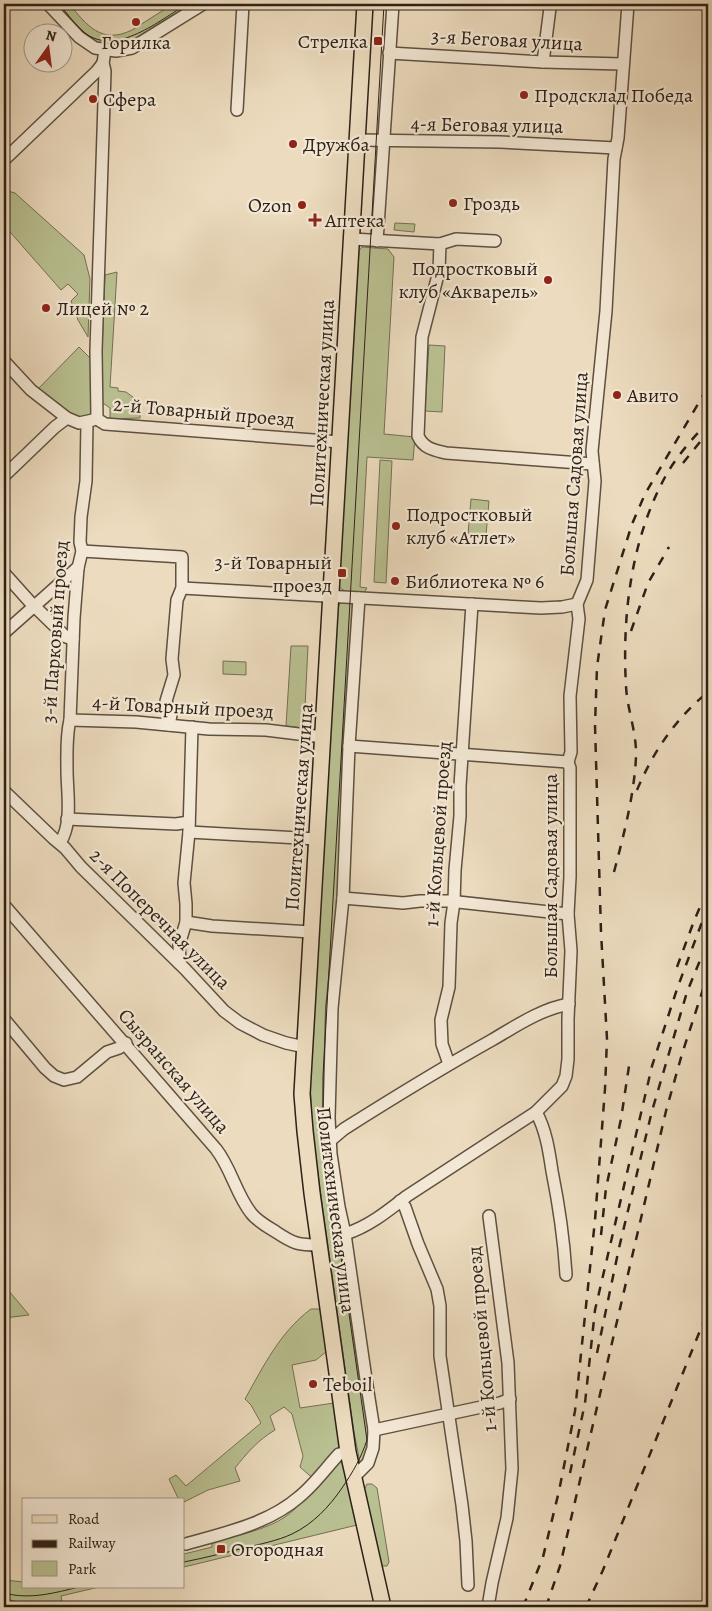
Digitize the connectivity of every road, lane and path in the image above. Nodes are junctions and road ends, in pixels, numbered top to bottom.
1 (48, 4) edge
2 (203, 4) edge
3 (243, 4) edge
4 (366, 4) edge
5 (393, 4) edge
6 (552, 4) edge
7 (628, 4) edge
8 (106, 51) junction
9 (389, 53) junction
10 (543, 62) junction
11 (104, 64) junction
12 (623, 64) junction
13 (237, 110) dead end
14 (358, 140) junction
15 (383, 141) junction
16 (616, 148) junction
17 (4, 160) edge
18 (352, 239) junction
19 (377, 241) junction
20 (495, 241) dead end
21 (440, 244) junction
22 (4, 361) edge
23 (67, 418) junction
24 (92, 421) junction
25 (340, 442) junction
26 (593, 464) junction
27 (4, 476) edge
28 (82, 551) junction
29 (78, 568) junction
30 (4, 574) edge
31 (182, 588) junction
32 (331, 596) junction
33 (359, 598) junction
34 (472, 604) junction
35 (577, 604) junction
36 (34, 606) junction
37 (4, 633) edge
38 (74, 639) junction
39 (70, 720) junction
40 (169, 725) junction
41 (192, 727) junction
42 (324, 737) junction
43 (349, 746) junction
44 (462, 754) junction
45 (568, 762) junction
46 (4, 791) edge
47 (67, 819) junction
48 (189, 827) junction
49 (317, 839) junction
50 (60, 843) junction
51 (342, 898) junction
52 (454, 902) junction
53 (4, 904) edge
54 (568, 914) junction
55 (186, 922) junction
56 (311, 932) junction
57 (179, 963) junction
58 (569, 1004) junction
59 (4, 1019) edge
60 (126, 1044) junction
61 (305, 1047) junction
62 (449, 1064) junction
63 (536, 1112) junction
64 (331, 1140) junction
65 (400, 1201) junction
66 (489, 1216) dead end
67 (345, 1234) junction
68 (319, 1245) junction
69 (566, 1275) dead end
70 (510, 1399) junction
71 (449, 1413) junction
72 (374, 1430) junction
73 (348, 1452) junction
74 (353, 1478) junction
75 (186, 1544) dead end
76 (468, 1585) dead end
77 (383, 1607) edge
78 (488, 1607) edge

1 - 8 street
2 - 8 street
3 - 13 street
4 - 14 main road, Политехническая улица
5 - 9 street
6 - 10 street
7 - 12 street, Большая Садовая улица
8 - 11 street, 3-й Парковый проезд
9 - 10 street, 3-я Беговая улица
9 - 15 street
10 - 12 street, 3-я Беговая улица
11 - 17 street
11 - 24 street, 3-й Парковый проезд
12 - 16 street, Большая Садовая улица
14 - 15 street, 4-я Беговая улица
14 - 18 main road, Политехническая улица
15 - 16 street, 4-я Беговая улица
15 - 19 street
16 - 26 street, Большая Садовая улица
18 - 19 street
18 - 25 main road, Политехническая улица
19 - 21 street
20 - 21 street
21 - 26 street
22 - 23 street
23 - 24 street, 2-й Товарный проезд
23 - 27 street
24 - 25 street, 2-й Товарный проезд
24 - 28 street, 3-й Парковый проезд
25 - 32 main road, Политехническая улица
26 - 35 street, Большая Садовая улица
28 - 29 street, 3-й Парковый проезд
28 - 31 street
29 - 36 street
29 - 38 street, 3-й Парковый проезд
30 - 36 street
31 - 32 street
31 - 40 street
32 - 33 street
32 - 42 main road, Политехническая улица
33 - 34 street
33 - 43 street
34 - 35 street
34 - 44 street, 1-й Кольцевой проезд
35 - 45 street, Большая Садовая улица
36 - 37 street
36 - 38 street
38 - 39 street, 3-й Парковый проезд
39 - 40 street, 4-й Товарный проезд
39 - 47 street, 3-й Парковый проезд
40 - 41 street, 4-й Товарный проезд
41 - 42 street, 4-й Товарный проезд
41 - 48 street
42 - 49 main road, Политехническая улица
43 - 44 street
43 - 51 street
44 - 45 street
44 - 52 street, 1-й Кольцевой проезд
45 - 54 street, Большая Садовая улица
46 - 50 street, 2-я Поперечная улица
47 - 48 street
47 - 50 street, 3-й Парковый проезд
48 - 49 street
48 - 55 street
49 - 56 main road, Политехническая улица
50 - 57 street, 2-я Поперечная улица
51 - 52 street
51 - 64 street
52 - 54 street
52 - 62 street, 1-й Кольцевой проезд
53 - 60 street, Сызранская улица
54 - 58 street, Большая Садовая улица
55 - 56 street
55 - 57 street
56 - 61 main road, Политехническая улица
57 - 61 street, 2-я Поперечная улица
58 - 62 street
58 - 63 street, Большая Садовая улица
59 - 60 street
60 - 68 street, Сызранская улица
61 - 68 main road, Политехническая улица
62 - 64 street
63 - 65 street, Большая Садовая улица
63 - 69 street
64 - 67 street
65 - 67 street, Большая Садовая улица
65 - 71 street, 1-й Кольцевой проезд
66 - 70 street, 1-й Кольцевой проезд
67 - 72 street
68 - 73 main road, Политехническая улица
70 - 71 street
70 - 78 street, 1-й Кольцевой проезд
71 - 72 street
71 - 76 street, 1-й Кольцевой проезд
72 - 74 street
73 - 74 main road, Политехническая улица
73 - 75 street
74 - 77 main road, Политехническая улица

